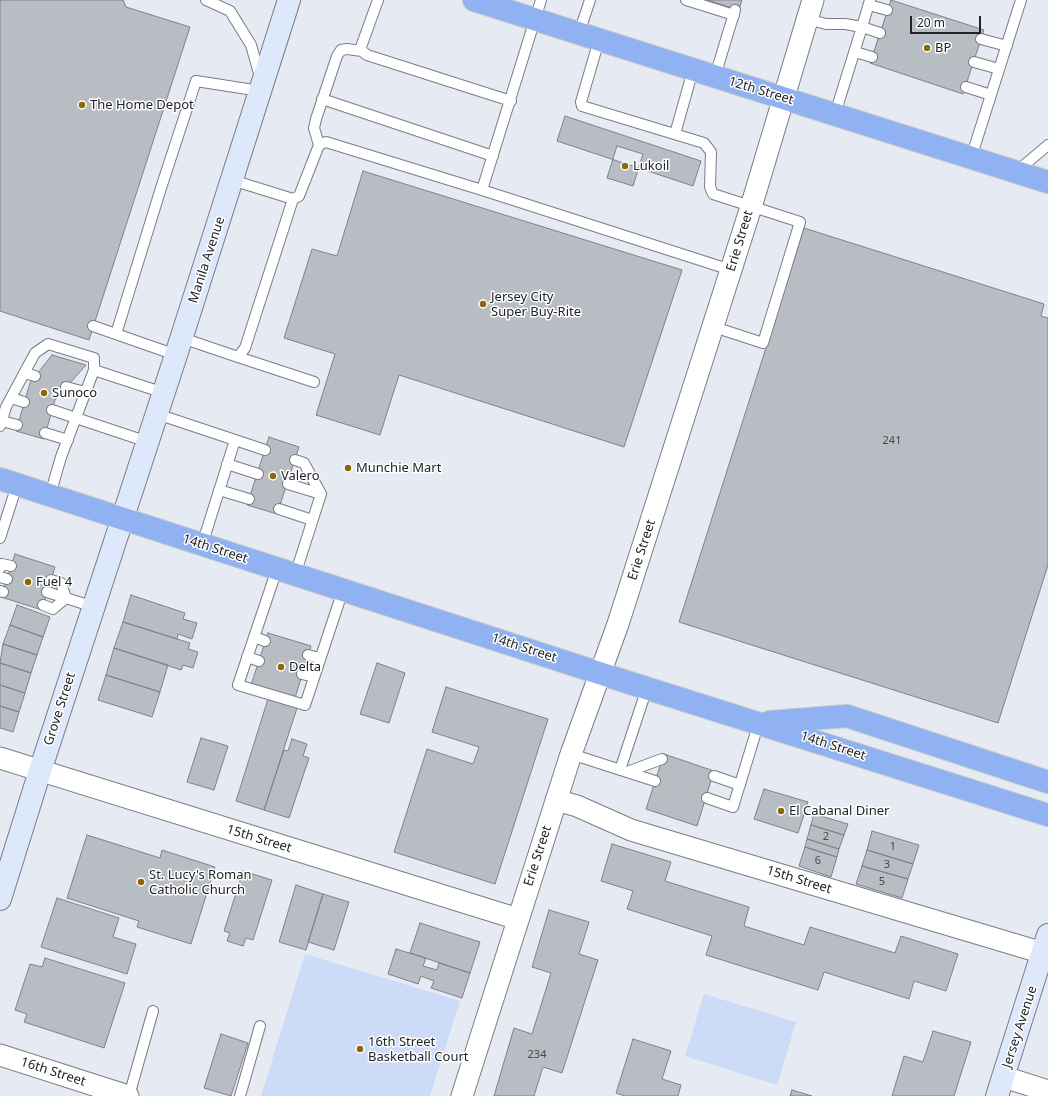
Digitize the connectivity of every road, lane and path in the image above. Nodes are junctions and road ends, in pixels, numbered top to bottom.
1 (206, 0) edge
2 (289, 0) edge
3 (378, 0) edge
4 (475, 0) edge
5 (590, 0) edge
6 (686, 0) edge
7 (870, 2) edge
8 (1020, 3) edge
9 (810, 9) edge
10 (538, 10) edge
11 (887, 10) dead end
12 (862, 27) junction
13 (880, 33) dead end
14 (589, 36) junction
15 (981, 39) dead end
16 (1007, 46) junction
17 (362, 51) junction
18 (855, 52) junction
19 (872, 57) dead end
20 (974, 62) dead end
21 (999, 69) junction
22 (693, 70) junction
23 (715, 76) junction
24 (966, 87) dead end
25 (261, 88) junction
26 (991, 94) junction
27 (783, 98) junction
28 (322, 100) junction
29 (510, 101) junction
30 (835, 114) junction
31 (675, 134) junction
32 (320, 145) junction
33 (1048, 145) edge
34 (493, 156) junction
35 (971, 158) junction
36 (1016, 172) junction
37 (232, 180) junction
38 (1048, 182) edge
39 (482, 190) junction
40 (293, 199) junction
41 (751, 207) junction
42 (731, 270) junction
43 (93, 326) dead end
44 (714, 327) junction
45 (116, 334) junction
46 (179, 346) junction
47 (238, 357) junction
48 (94, 370) junction
49 (24, 373) junction
50 (35, 376) dead end
51 (314, 382) dead end
52 (66, 387) dead end
53 (85, 392) junction
54 (164, 393) junction
55 (11, 398) junction
56 (24, 402) dead end
57 (52, 410) dead end
58 (157, 414) junction
59 (75, 419) junction
60 (1, 423) edge
61 (17, 425) dead end
62 (45, 433) dead end
63 (68, 440) junction
64 (235, 440) junction
65 (148, 442) junction
66 (266, 450) dead end
67 (295, 460) dead end
68 (227, 464) junction
69 (258, 474) dead end
70 (8, 482) edge
71 (288, 484) dead end
72 (219, 490) junction
73 (321, 494) junction
74 (50, 495) junction
75 (249, 500) dead end
76 (279, 509) dead end
77 (123, 519) junction
78 (312, 520) junction
79 (0, 538) edge
80 (202, 545) junction
81 (10, 566) dead end
82 (0, 568) edge
83 (286, 572) junction
84 (52, 580) dead end
85 (343, 590) junction
86 (47, 592) dead end
87 (66, 598) junction
88 (43, 605) dead end
89 (94, 607) junction
90 (254, 637) junction
91 (265, 641) dead end
92 (308, 655) dead end
93 (247, 657) junction
94 (320, 658) junction
95 (259, 661) dead end
96 (600, 672) junction
97 (302, 674) dead end
98 (314, 677) junction
99 (647, 688) junction
100 (759, 722) junction
101 (571, 754) junction
102 (0, 758) edge
103 (662, 760) dead end
104 (40, 771) junction
105 (623, 771) junction
106 (714, 776) dead end
107 (655, 781) dead end
108 (1048, 782) edge
109 (740, 785) junction
110 (707, 798) dead end
111 (556, 800) junction
112 (1048, 815) edge
113 (0, 899) edge
114 (518, 919) junction
115 (1046, 944) edge
116 (153, 1011) dead end
117 (260, 1026) dead end
118 (0, 1055) edge
119 (1001, 1086) edge
120 (1048, 1091) edge
121 (128, 1096) edge
122 (240, 1096) edge
123 (462, 1096) edge

1 - 25 lane
2 - 25 street, Manila Avenue
3 - 17 lane
4 - 10 highway, 12th Street
5 - 14 lane
6 - 23 lane
7 - 11 lane
7 - 12 lane
8 - 16 lane
9 - 12 lane
9 - 27 street, Erie Street
10 - 14 highway, 12th Street
10 - 29 lane
12 - 13 lane
12 - 18 lane
14 - 22 highway, 12th Street
14 - 31 lane
15 - 16 lane
16 - 21 lane
17 - 28 lane
17 - 29 lane
18 - 19 lane
18 - 30 lane
20 - 21 lane
21 - 26 lane
22 - 23 highway, 12th Street
22 - 31 lane
23 - 27 highway, 12th Street
24 - 26 lane
25 - 37 street, Manila Avenue
25 - 45 lane
26 - 35 lane
27 - 30 highway, 12th Street
27 - 41 street, Erie Street
28 - 32 lane
28 - 34 lane
29 - 34 lane
30 - 35 highway, 12th Street
31 - 41 lane
32 - 39 lane
32 - 40 lane
33 - 36 lane
34 - 39 lane
35 - 36 highway, 12th Street
36 - 38 highway, 12th Street
37 - 40 lane
37 - 46 street, Manila Avenue
39 - 42 lane
40 - 47 lane
41 - 42 street, Erie Street
41 - 44 lane
42 - 44 street, Erie Street
43 - 45 lane
44 - 96 street, Erie Street
45 - 46 lane
46 - 47 lane
46 - 54 street, Manila Avenue
47 - 51 lane
48 - 49 lane
48 - 53 lane
48 - 54 lane
49 - 50 lane
49 - 55 lane
52 - 53 lane
53 - 59 lane
54 - 58 street, Manila Avenue
55 - 56 lane
55 - 60 lane
57 - 59 lane
58 - 64 lane
58 - 65 street, Manila Avenue
59 - 63 lane
59 - 65 lane
60 - 61 lane
62 - 63 lane
63 - 74 lane
64 - 66 lane
64 - 68 lane
65 - 77 street, Manila Avenue
67 - 73 lane
68 - 69 lane
68 - 72 lane
70 - 74 highway, 14th Street
70 - 79 lane
71 - 73 lane
72 - 75 lane
72 - 80 lane
73 - 78 lane
74 - 77 highway, 14th Street
76 - 78 lane
77 - 80 highway, 14th Street
77 - 89 street, Grove Street
78 - 83 lane
80 - 83 highway, 14th Street
81 - 82 lane
83 - 85 highway, 14th Street
83 - 90 lane
84 - 87 lane
85 - 94 lane
85 - 96 highway, 14th Street
86 - 87 lane
87 - 88 lane
87 - 89 lane
89 - 104 street, Grove Street
90 - 91 lane
90 - 93 lane
92 - 94 lane
93 - 95 lane
93 - 98 lane
94 - 98 lane
96 - 99 highway, 14th Street
96 - 101 street, Erie Street
97 - 98 lane
99 - 100 highway, 14th Street
99 - 105 lane
100 - 108 highway
100 - 109 lane
100 - 112 highway, 14th Street
101 - 105 lane
101 - 111 street, Erie Street
102 - 104 street, 15th Street
103 - 105 lane
104 - 113 street, Grove Street
104 - 114 street, 15th Street
105 - 107 lane
106 - 109 lane
109 - 110 lane
111 - 114 street, Erie Street
111 - 115 street, 15th Street
114 - 123 street, Erie Street
115 - 119 street, Jersey Avenue
116 - 121 lane
117 - 122 lane
118 - 121 street, 16th Street
119 - 120 street

